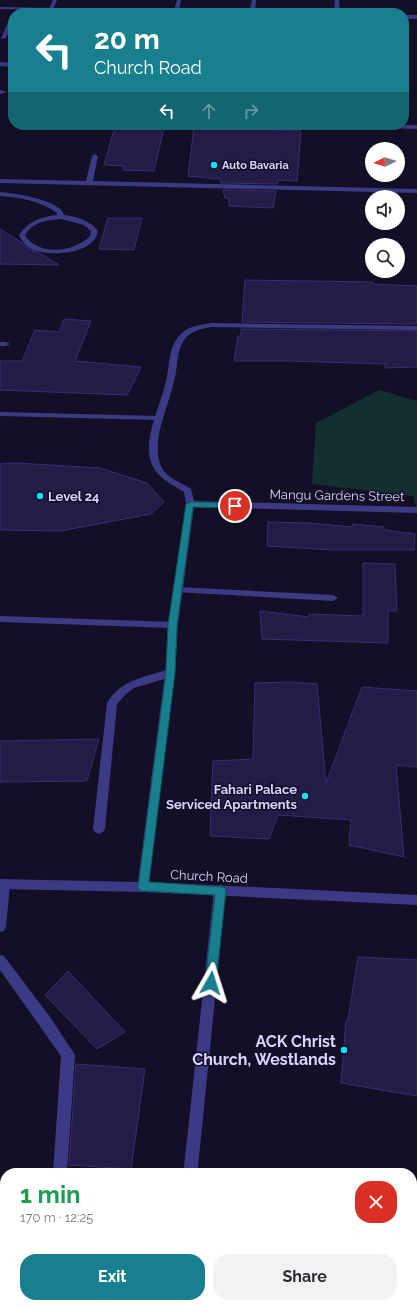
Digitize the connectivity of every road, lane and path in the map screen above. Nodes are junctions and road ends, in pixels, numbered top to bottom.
1 (8, 29) edge
2 (4, 38) edge
3 (95, 156) dead end
4 (0, 182) edge
5 (89, 183) junction
6 (417, 191) edge
7 (0, 194) edge
8 (61, 217) junction
9 (417, 328) edge
10 (0, 414) edge
11 (158, 418) junction
12 (190, 504) junction
13 (417, 510) edge
14 (178, 590) junction
15 (333, 598) dead end
16 (0, 619) edge
17 (173, 625) junction
18 (170, 673) junction
19 (99, 829) dead end
20 (2, 884) edge
21 (143, 887) junction
22 (220, 890) junction
23 (417, 900) edge
24 (0, 927) edge
25 (0, 960) edge
26 (191, 1167) dead end
27 (60, 1168) edge

1 - 2 street
3 - 5 street
4 - 5 street
5 - 6 street
7 - 8 street
8 - 8 street
9 - 11 street
10 - 11 street
11 - 12 street
12 - 13 street, Mangu Gardens Street
12 - 14 street
14 - 15 street
14 - 17 street
16 - 17 street
17 - 18 street
18 - 19 street
18 - 21 street
20 - 21 street, Church Road
20 - 24 street
21 - 22 street, Church Road
22 - 23 street, Church Road
22 - 26 street
25 - 27 street

